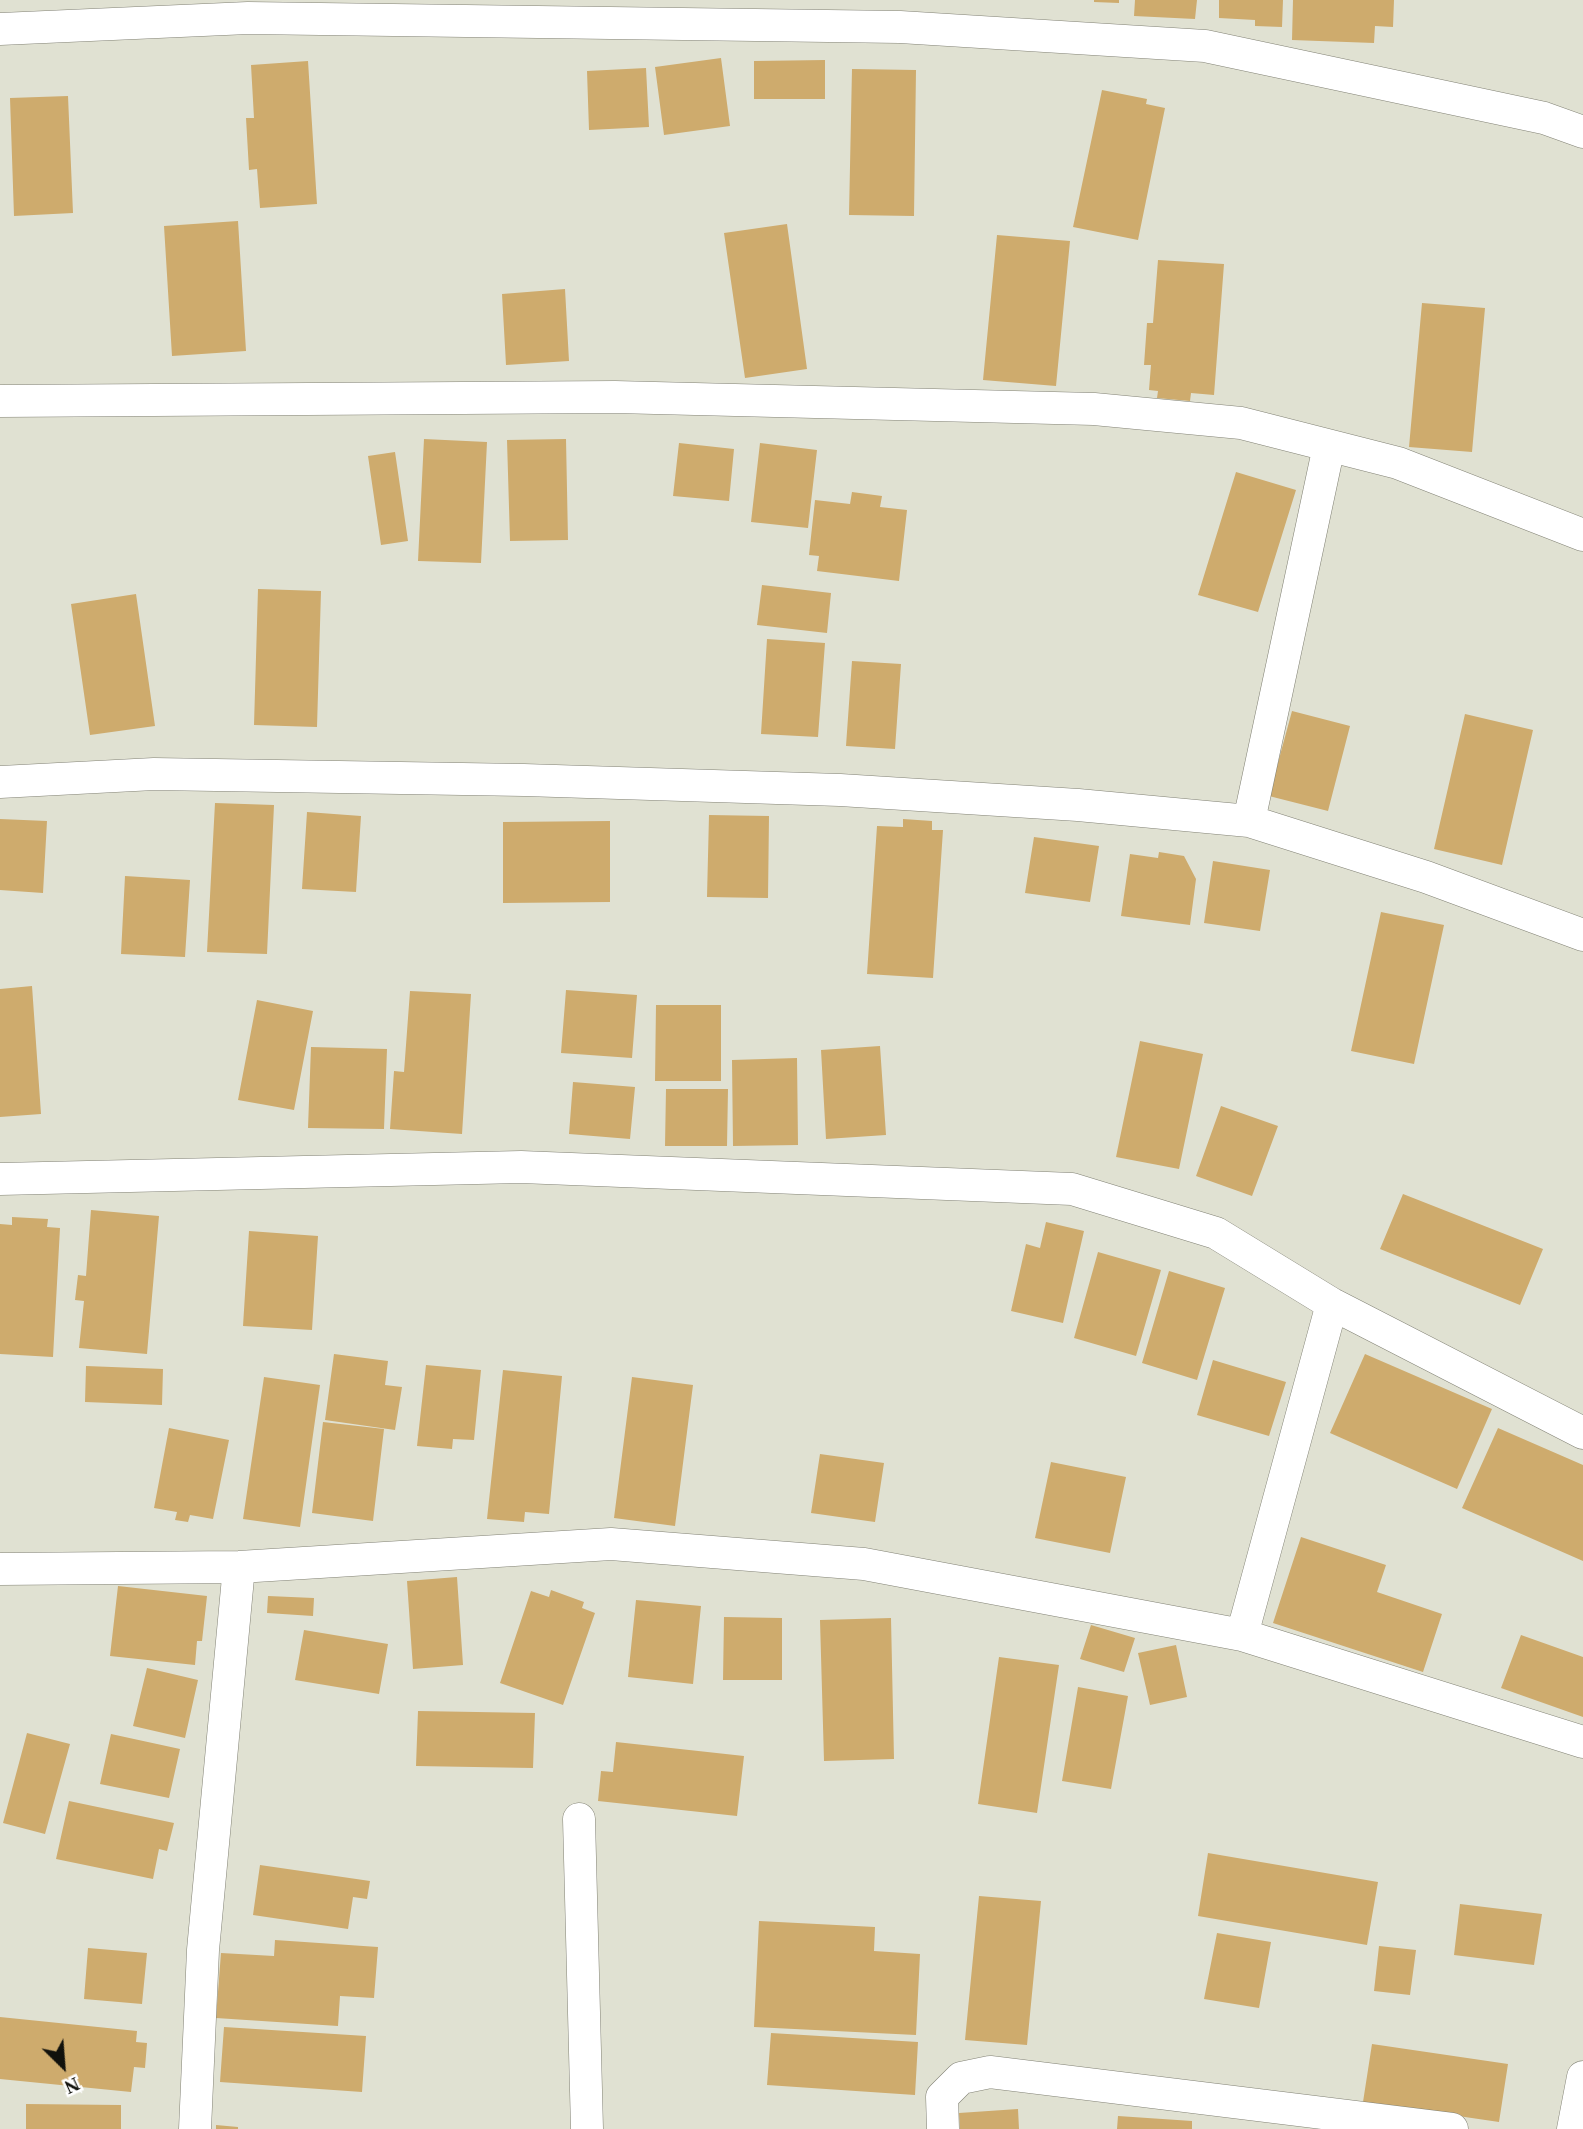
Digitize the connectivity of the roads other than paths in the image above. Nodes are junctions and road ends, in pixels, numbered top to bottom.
1 (0, 29) edge
2 (1583, 132) edge
3 (0, 401) edge
4 (1329, 446) junction
5 (1583, 535) edge
6 (0, 782) edge
7 (1250, 821) junction
8 (1583, 935) edge
9 (0, 1179) edge
10 (1332, 1304) junction
11 (1583, 1433) edge
12 (239, 1567) junction
13 (0, 1569) edge
14 (1242, 1635) junction
15 (1583, 1742) edge
16 (579, 1819) dead end
17 (1583, 2077) edge
18 (195, 2129) edge
19 (587, 2129) edge
20 (943, 2129) edge
21 (1452, 2129) edge
22 (1573, 2129) edge

1 - 2 street
3 - 4 street
4 - 5 street
4 - 7 street
6 - 7 street
7 - 8 street
9 - 10 street
10 - 11 street
10 - 14 street
12 - 13 street
12 - 14 street
12 - 18 street
14 - 15 street
16 - 19 street
17 - 22 street
20 - 21 street

